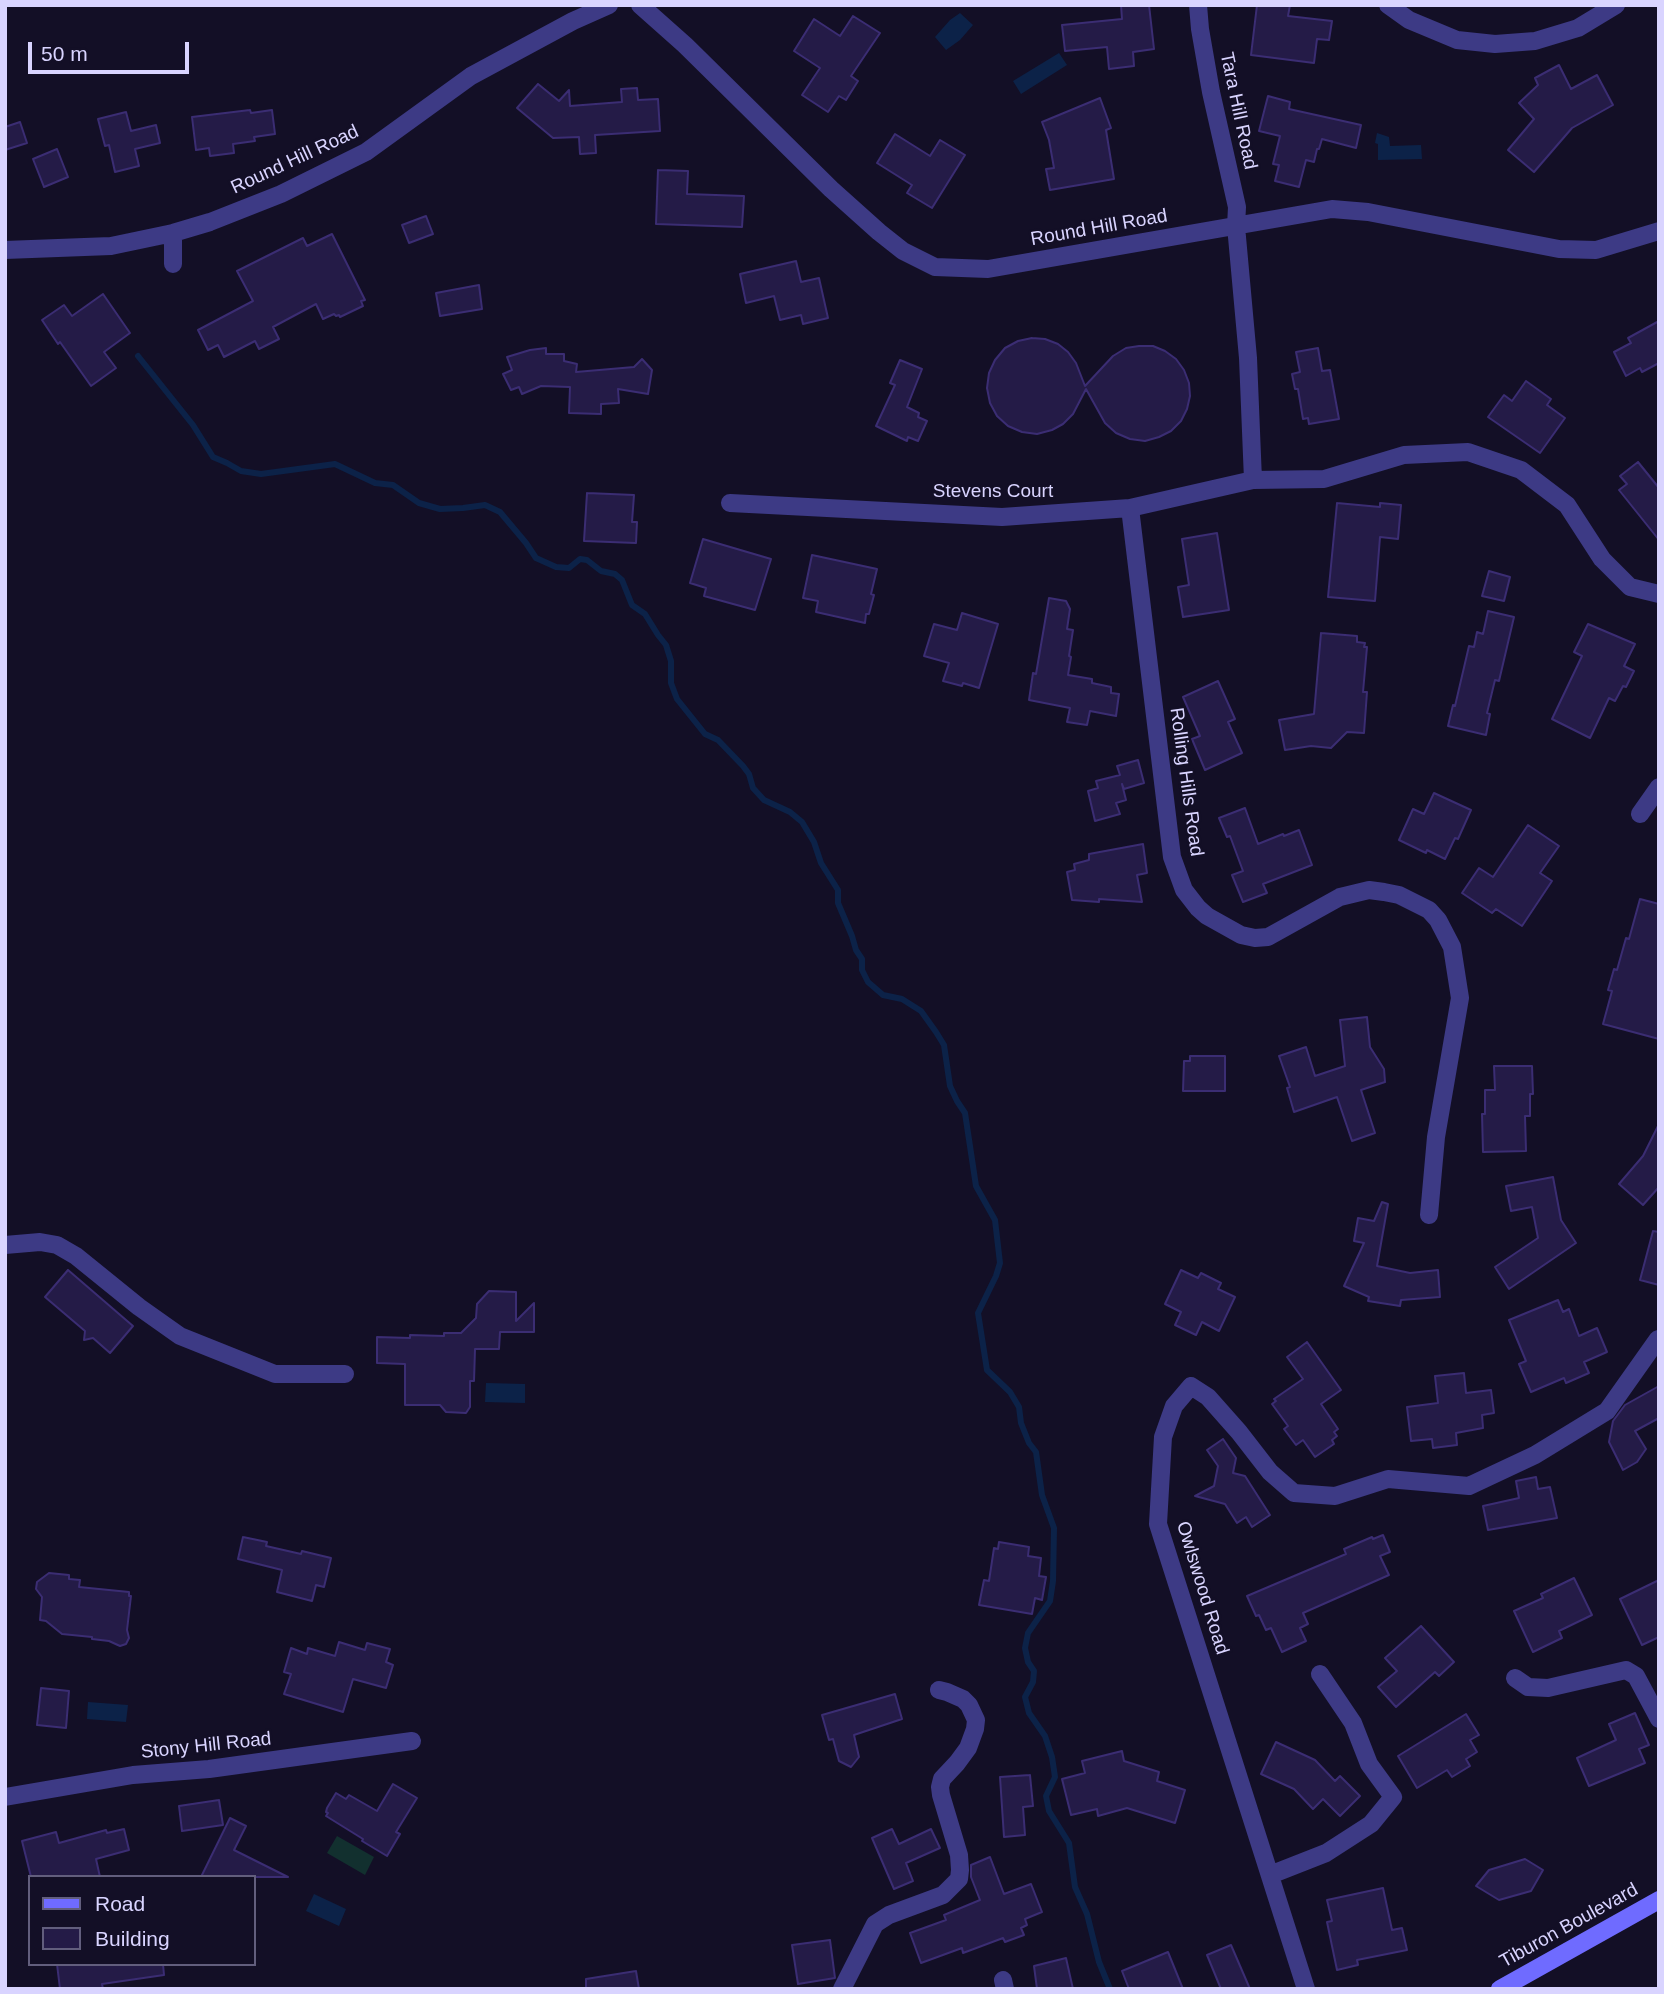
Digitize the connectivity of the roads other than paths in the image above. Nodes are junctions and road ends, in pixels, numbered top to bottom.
1 (609, 5) edge
2 (640, 5) edge
3 (1198, 5) edge
4 (1388, 5) edge
5 (1616, 5) edge
6 (1237, 226) junction
7 (1659, 231) edge
8 (173, 233) junction
9 (5, 250) edge
10 (173, 264) dead end
11 (1253, 480) junction
12 (730, 503) dead end
13 (1130, 508) junction
14 (1659, 594) edge
15 (1659, 786) edge
16 (1640, 814) dead end
17 (1429, 1215) dead end
18 (5, 1245) edge
19 (1658, 1339) edge
20 (345, 1374) dead end
21 (1320, 1674) dead end
22 (1515, 1678) dead end
23 (939, 1690) dead end
24 (1659, 1719) edge
25 (412, 1741) dead end
26 (5, 1797) edge
27 (1270, 1875) junction
28 (1659, 1900) edge
29 (842, 1989) edge
30 (1306, 1989) edge
31 (1500, 1989) edge

1 - 8 street, Round Hill Road
2 - 6 street, Round Hill Road
3 - 6 street, Tara Hill Road
4 - 5 street
6 - 7 street, Round Hill Road
6 - 11 street
8 - 9 street, Round Hill Road
8 - 10 street
11 - 13 street, Stevens Court
11 - 14 street, Stevens Court
12 - 13 street, Stevens Court
13 - 17 street, Rolling Hills Road
15 - 16 street
18 - 20 street
19 - 27 street, Owlswood Road
21 - 27 street
22 - 24 street
23 - 29 street
25 - 26 street, Stony Hill Road
27 - 30 street, Owlswood Road
28 - 31 main road, Tiburon Boulevard

